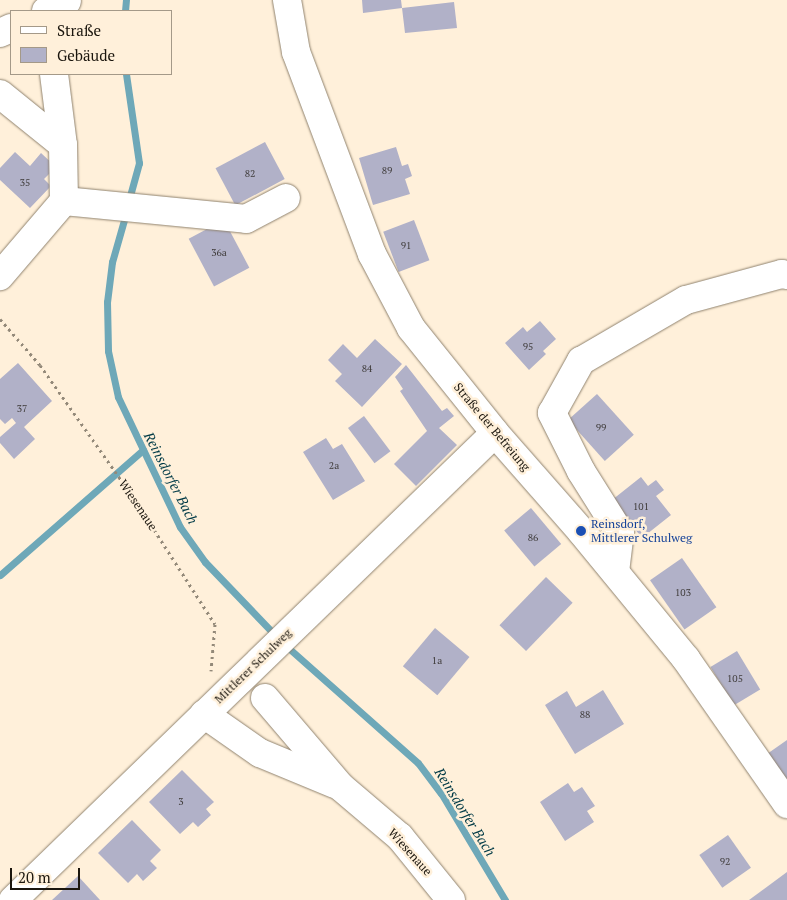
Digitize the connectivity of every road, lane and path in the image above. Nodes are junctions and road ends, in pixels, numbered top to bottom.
1 (287, 0) edge
2 (54, 75) edge
3 (0, 94) edge
4 (63, 145) junction
5 (286, 198) dead end
6 (64, 201) junction
7 (0, 276) edge
8 (787, 276) edge
9 (0, 319) edge
10 (495, 433) junction
11 (615, 572) junction
12 (210, 675) dead end
13 (264, 698) dead end
14 (204, 714) junction
15 (341, 787) junction
16 (787, 804) edge
17 (12, 900) edge
18 (451, 900) edge

1 - 10 street, Straße der Befreiung
2 - 4 street
3 - 4 street
4 - 6 street
5 - 6 street
6 - 7 street
8 - 11 street
9 - 12 path, Wiesenaue
10 - 11 street, Straße der Befreiung
10 - 14 street, Mittlerer Schulweg
11 - 16 street, Straße der Befreiung
13 - 15 street, Wiesenaue
14 - 15 street
14 - 17 street, Mittlerer Schulweg
15 - 18 street, Wiesenaue

